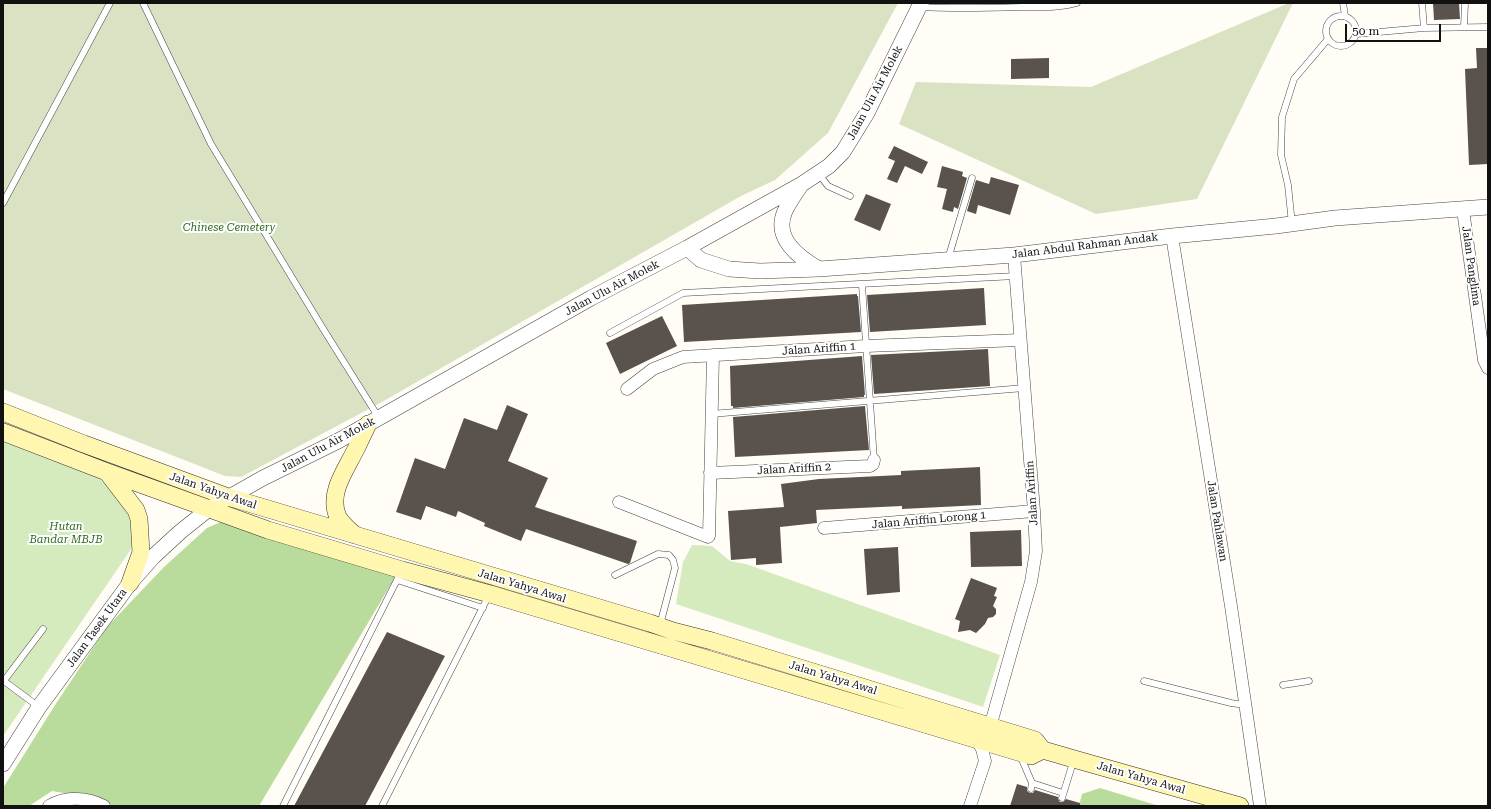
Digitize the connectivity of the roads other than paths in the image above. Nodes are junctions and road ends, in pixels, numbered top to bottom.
1 (110, 3) edge
2 (143, 3) edge
3 (1077, 3) edge
4 (1344, 3) edge
5 (1422, 3) edge
6 (1465, 3) edge
7 (920, 5) edge
8 (1345, 16) junction
9 (1464, 27) junction
10 (1488, 27) edge
11 (1424, 28) junction
12 (1356, 34) junction
13 (1328, 39) junction
14 (818, 173) junction
15 (972, 178) dead end
16 (802, 184) junction
17 (850, 196) dead end
18 (3, 203) edge
19 (1488, 207) edge
20 (1463, 210) junction
21 (1292, 224) junction
22 (1172, 236) junction
23 (687, 248) junction
24 (1014, 255) junction
25 (948, 259) junction
26 (819, 269) junction
27 (1016, 276) junction
28 (862, 285) junction
29 (610, 333) dead end
30 (1020, 340) junction
31 (866, 346) junction
32 (713, 355) junction
33 (1488, 368) edge
34 (1024, 388) junction
35 (627, 389) dead end
36 (870, 401) junction
37 (3, 412) edge
38 (712, 414) junction
39 (374, 421) junction
40 (3, 432) edge
41 (874, 460) joint
42 (107, 472) junction
43 (710, 473) junction
44 (228, 497) junction
45 (619, 502) dead end
46 (210, 508) junction
47 (1034, 511) junction
48 (824, 528) dead end
49 (356, 536) junction
50 (399, 575) junction
51 (615, 575) dead end
52 (130, 583) junction
53 (485, 605) junction
54 (659, 626) junction
55 (43, 629) dead end
56 (1144, 681) dead end
57 (1308, 681) dead end
58 (4, 682) edge
59 (1283, 685) dead end
60 (1245, 705) junction
61 (39, 707) junction
62 (990, 727) junction
63 (976, 740) junction
64 (1043, 750) junction
65 (1014, 751) junction
66 (1074, 760) junction
67 (985, 761) junction
68 (3, 764) edge
69 (49, 806) edge
70 (104, 806) edge
71 (283, 806) edge
72 (382, 806) edge
73 (970, 806) edge
74 (1240, 806) edge
75 (1260, 806) edge

1 - 18 lane
2 - 39 lane
3 - 7 lane
4 - 8 lane
5 - 11 lane
6 - 9 lane
7 - 14 street, Jalan Ulu Air Molek
8 - 12 lane
8 - 13 lane
9 - 10 lane
9 - 11 lane
11 - 12 lane
12 - 13 lane
13 - 21 lane
14 - 16 street, Jalan Ulu Air Molek
14 - 17 lane
15 - 25 lane
16 - 23 street, Jalan Ulu Air Molek
16 - 26 street
19 - 20 street, Jalan Abdul Rahman Andak
20 - 21 street, Jalan Abdul Rahman Andak
20 - 33 street, Jalan Panglima
21 - 22 street, Jalan Abdul Rahman Andak
22 - 24 street, Jalan Abdul Rahman Andak
22 - 60 street, Jalan Pahlawan
23 - 26 street, Jalan Abdul Rahman Andak
23 - 39 street, Jalan Ulu Air Molek
24 - 25 street, Jalan Abdul Rahman Andak
24 - 27 street, Jalan Ariffin
25 - 26 street, Jalan Abdul Rahman Andak
27 - 28 lane
27 - 30 street, Jalan Ariffin
28 - 29 lane
28 - 31 lane
30 - 31 street, Jalan Ariffin 1
30 - 34 street, Jalan Ariffin
31 - 32 street, Jalan Ariffin 1
31 - 36 lane
32 - 35 street, Jalan Ariffin 1
32 - 38 street
34 - 36 lane
34 - 47 street, Jalan Ariffin
36 - 38 lane
36 - 41 lane
37 - 44 main road, Jalan Yahya Awal
38 - 43 street
39 - 44 street, Jalan Ulu Air Molek
39 - 49 main road
40 - 42 main road, Jalan Yahya Awal
41 - 43 street, Jalan Ariffin 2
42 - 46 main road, Jalan Yahya Awal
42 - 52 main road
43 - 45 street
44 - 46 street, Jalan Ulu Air Molek
44 - 49 main road, Jalan Yahya Awal
46 - 50 main road, Jalan Yahya Awal
46 - 52 street, Jalan Tasek Utara
47 - 48 street, Jalan Ariffin Lorong 1
47 - 62 street, Jalan Ariffin
49 - 54 main road, Jalan Yahya Awal
50 - 53 main road, Jalan Yahya Awal
50 - 71 lane
51 - 54 lane
52 - 61 street, Jalan Tasek Utara
53 - 63 main road, Jalan Yahya Awal
53 - 72 lane
54 - 62 main road, Jalan Yahya Awal
55 - 58 lane
56 - 60 lane
57 - 59 lane
58 - 61 lane
60 - 75 street, Jalan Pahlawan
61 - 68 street, Jalan Tasek Utara
62 - 64 main road, Jalan Yahya Awal
63 - 65 main road, Jalan Yahya Awal
63 - 67 street
64 - 65 main road, Jalan Yahya Awal
64 - 66 main road, Jalan Yahya Awal
65 - 66 lane
65 - 67 street
66 - 74 main road, Jalan Yahya Awal
67 - 73 street
69 - 70 street

